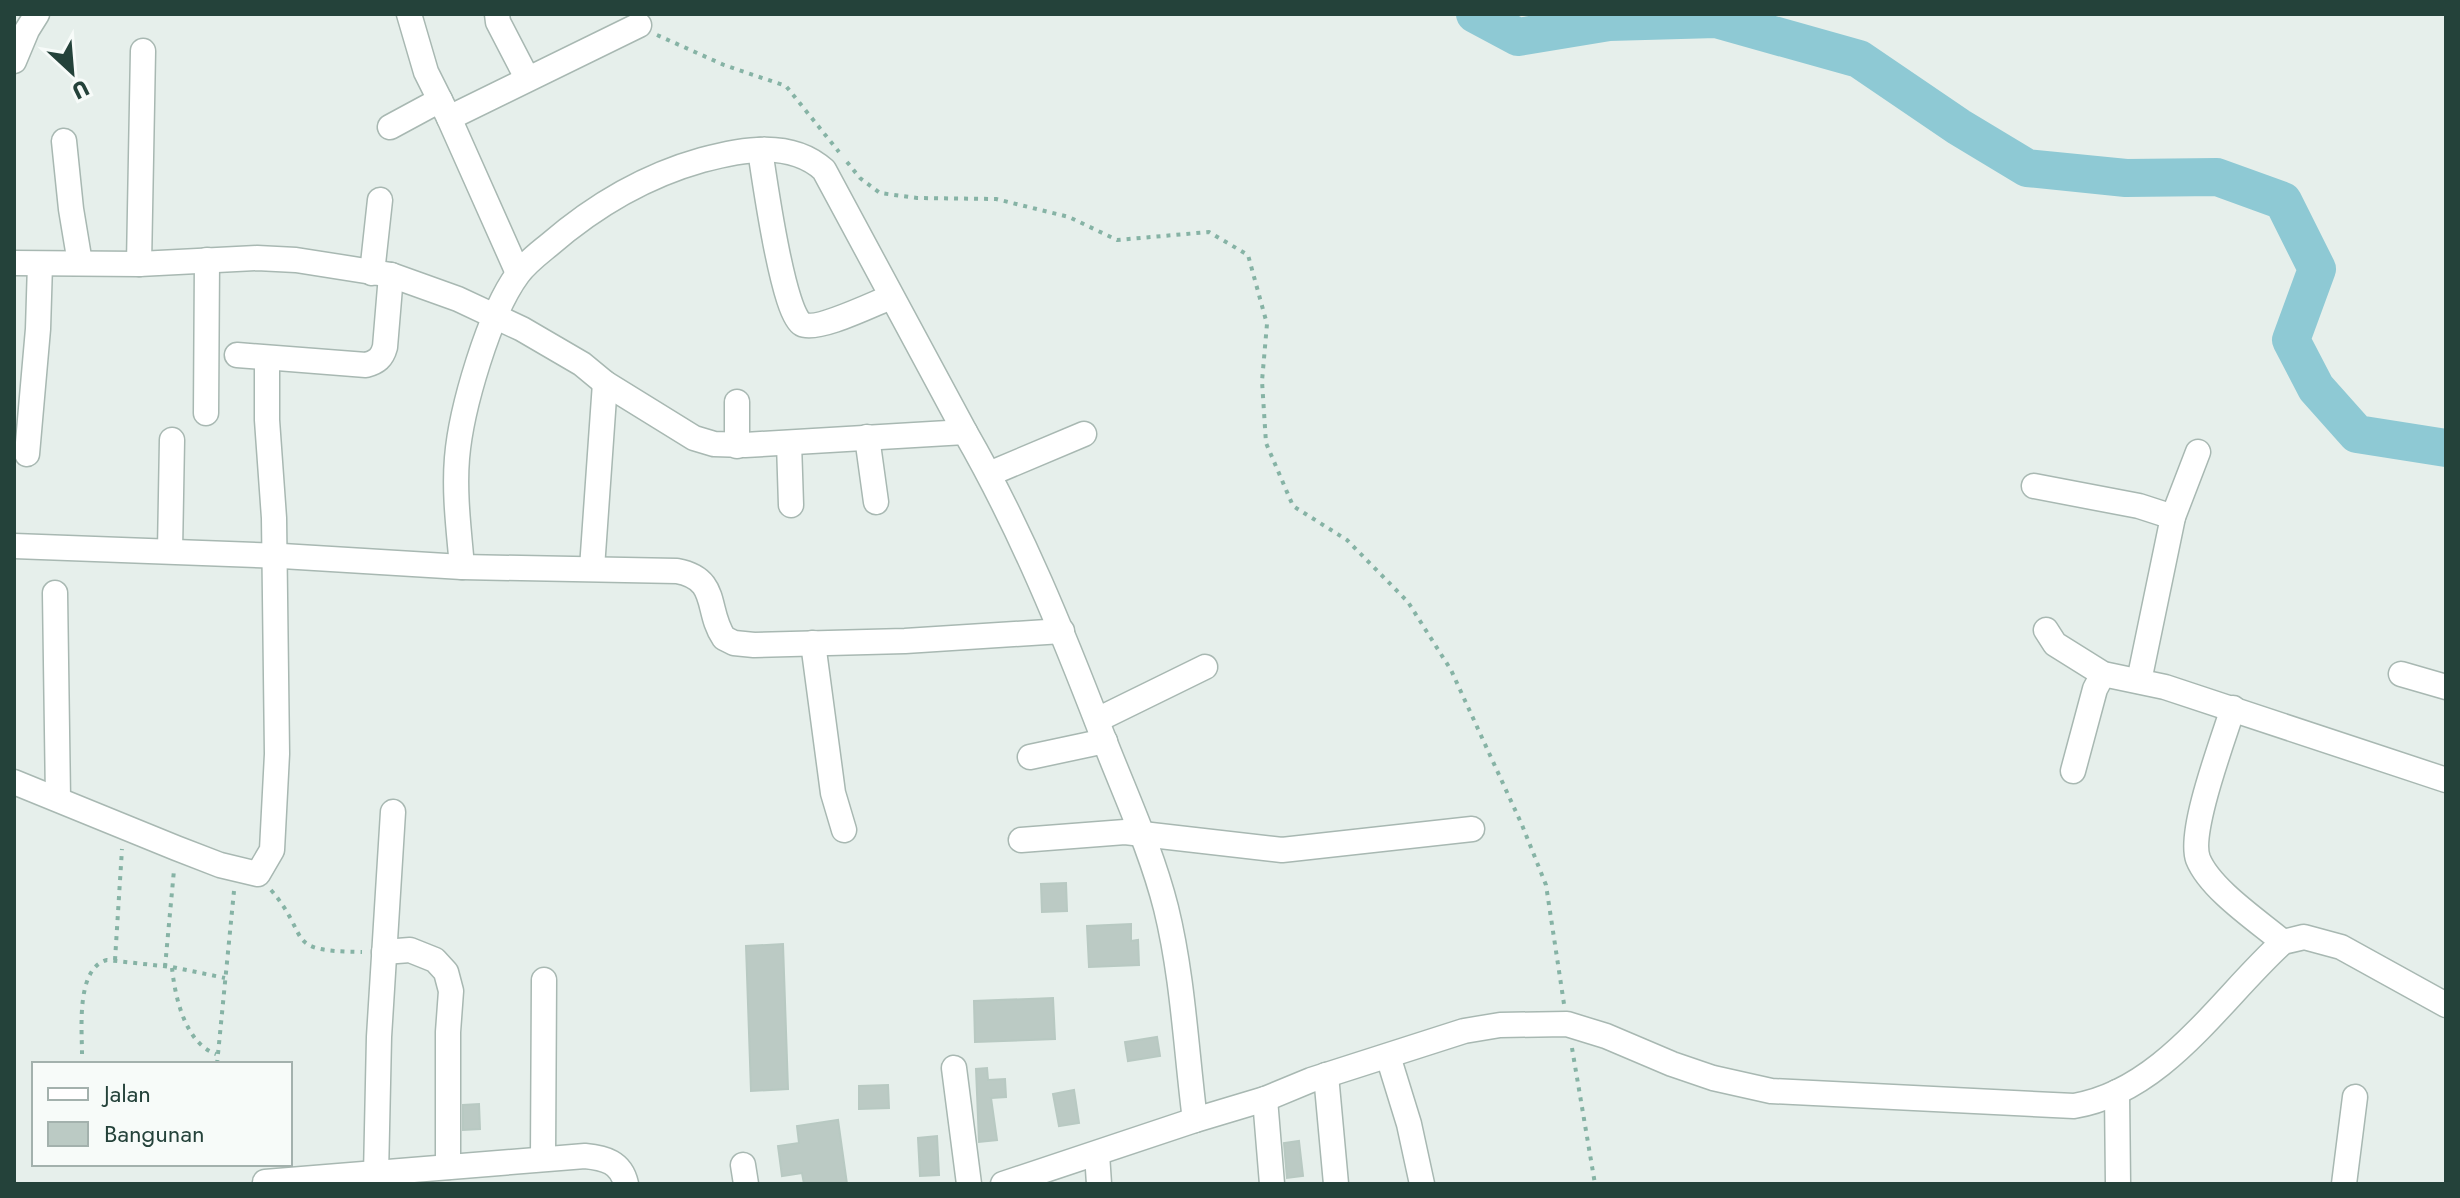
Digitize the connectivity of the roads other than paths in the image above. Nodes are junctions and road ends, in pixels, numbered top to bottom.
1 (409, 14) edge
2 (497, 14) edge
3 (26, 25) edge
4 (639, 25) road end
5 (143, 51) dead end
6 (14, 61) edge
7 (527, 78) junction
8 (445, 109) junction
9 (390, 127) dead end
10 (64, 141) dead end
11 (760, 150) junction
12 (380, 200) dead end
13 (207, 260) junction
14 (14, 263) edge
15 (80, 263) junction
16 (40, 264) junction
17 (139, 264) junction
18 (518, 273) junction
19 (382, 274) junction
20 (891, 297) junction
21 (493, 317) junction
22 (237, 355) dead end
23 (267, 358) junction
24 (605, 383) junction
25 (23, 395) edge
26 (737, 402) dead end
27 (206, 413) dead end
28 (965, 432) junction
29 (1084, 434) dead end
30 (867, 437) junction
31 (172, 440) dead end
32 (789, 443) junction
33 (737, 446) junction
34 (2198, 452) dead end
35 (27, 454) dead end
36 (989, 474) junction
37 (2034, 486) dead end
38 (876, 502) dead end
39 (791, 505) dead end
40 (2173, 517) junction
41 (14, 546) edge
42 (170, 551) junction
43 (274, 556) junction
44 (462, 567) junction
45 (592, 568) junction
46 (55, 593) dead end
47 (2046, 630) dead end
48 (1062, 631) junction
49 (813, 643) junction
50 (1205, 667) dead end
51 (2103, 674) junction
52 (2401, 674) dead end
53 (2139, 681) junction
54 (2446, 687) edge
55 (2233, 708) junction
56 (1101, 730) junction
57 (1030, 757) dead end
58 (2073, 771) dead end
59 (2446, 780) edge
60 (14, 782) edge
61 (58, 799) junction
62 (393, 812) dead end
63 (1472, 829) dead end
64 (844, 830) dead end
65 (1142, 835) junction
66 (1021, 840) dead end
67 (2283, 942) junction
68 (384, 952) junction
69 (544, 980) dead end
70 (2446, 1005) edge
71 (1388, 1056) junction
72 (954, 1068) dead end
73 (1326, 1075) junction
74 (2117, 1092) junction
75 (2355, 1097) dead end
76 (1265, 1099) junction
77 (1195, 1120) junction
78 (1097, 1154) junction
79 (543, 1158) junction
80 (448, 1167) junction
81 (376, 1175) junction
82 (265, 1182) edge
83 (626, 1184) edge
84 (969, 1184) edge
85 (1003, 1184) edge
86 (1099, 1184) edge
87 (1272, 1184) edge
88 (1336, 1184) edge
89 (1422, 1184) edge
90 (2118, 1184) edge
91 (2344, 1184) edge

1 - 8 street
2 - 7 street
3 - 6 street
4 - 7 street
5 - 17 street
7 - 8 street
8 - 9 street
8 - 18 street
10 - 15 street
11 - 18 street
11 - 20 street
11 - 20 street
12 - 19 street
13 - 17 street
13 - 19 street
13 - 27 street
14 - 16 street
15 - 16 street
15 - 17 street
16 - 25 street
18 - 21 street
19 - 21 street
19 - 23 street
20 - 28 street
21 - 24 street
21 - 44 street
22 - 23 street
23 - 43 street
24 - 33 street
24 - 45 street
25 - 35 street
26 - 33 street
28 - 30 street
28 - 36 street
29 - 36 street
30 - 32 street
30 - 38 street
31 - 42 street
32 - 33 street
32 - 39 street
34 - 40 street
36 - 48 street
37 - 40 street
40 - 53 street
41 - 42 street
42 - 43 street
43 - 44 street
43 - 61 street
44 - 45 street
45 - 49 street
46 - 61 street
47 - 51 street
48 - 49 street
48 - 56 street
49 - 64 street
50 - 56 street
51 - 53 street
51 - 58 street
52 - 54 street
53 - 55 street
55 - 59 street
55 - 67 street
56 - 57 street
56 - 65 street
60 - 61 street
62 - 68 street
63 - 65 street
65 - 66 street
65 - 77 street
67 - 70 street
67 - 74 street
68 - 80 street
68 - 81 street
69 - 79 street
71 - 73 street
71 - 74 street
71 - 89 street
72 - 84 street
73 - 76 street
73 - 88 street
74 - 90 street
75 - 91 street
76 - 77 street
76 - 87 street
77 - 78 street
78 - 85 street
78 - 86 street
79 - 80 street
79 - 83 street
80 - 81 street
81 - 82 street

